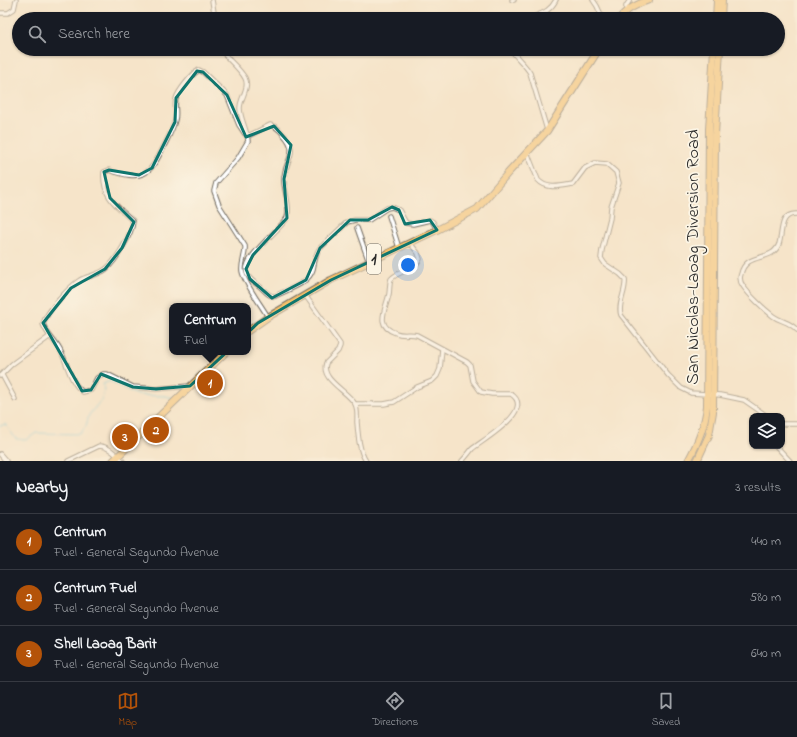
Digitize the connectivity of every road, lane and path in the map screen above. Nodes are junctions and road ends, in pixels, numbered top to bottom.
1 (16, 0) edge
2 (212, 0) edge
3 (556, 0) edge
4 (593, 0) edge
5 (630, 0) edge
6 (649, 0) edge
7 (718, 0) edge
8 (722, 0) edge
9 (626, 11) joint
10 (214, 12) edge
11 (546, 12) edge
12 (600, 12) edge
13 (717, 12) edge
14 (721, 12) edge
15 (0, 13) edge
16 (226, 56) edge
17 (517, 56) edge
18 (595, 56) edge
19 (714, 56) edge
20 (720, 56) edge
21 (547, 131) junction
22 (247, 135) junction
23 (527, 152) junction
24 (797, 214) edge
25 (389, 216) dead end
26 (357, 228) dead end
27 (437, 230) junction
28 (410, 242) junction
29 (399, 248) junction
30 (369, 262) junction
31 (305, 295) junction
32 (268, 317) junction
33 (251, 329) edge
34 (797, 330) edge
35 (49, 337) junction
36 (442, 349) junction
37 (223, 355) edge
38 (1, 375) edge
39 (190, 386) junction
40 (710, 395) junction
41 (15, 399) dead end
42 (356, 404) junction
43 (763, 413) edge
44 (785, 424) edge
45 (797, 424) edge
46 (779, 449) edge
47 (0, 454) edge
48 (118, 460) edge
49 (6, 461) edge
50 (68, 461) edge
51 (366, 461) edge
52 (462, 461) edge
53 (688, 461) edge
54 (697, 461) edge
55 (790, 461) edge

1 - 15 street
2 - 10 street
3 - 11 street
4 - 12 street
5 - 9 street
6 - 9 main road
7 - 13 main road
8 - 14 main road
16 - 22 street
17 - 21 street
18 - 21 main road, 1
19 - 40 main road, San Nicolas-Laoag Diversion Road
20 - 40 main road, San Nicolas-Laoag Diversion Road
21 - 23 main road, 1
22 - 27 street
22 - 32 street
22 - 35 street
23 - 27 main road, 1
23 - 40 street
24 - 34 street
25 - 29 street
26 - 30 street
27 - 28 main road, 1
28 - 29 main road, 1
28 - 36 street
29 - 30 main road, 1
30 - 31 main road, 1
31 - 32 main road, 1
31 - 42 street
32 - 33 main road, 1
35 - 38 street
35 - 39 street
36 - 42 street
36 - 52 street
37 - 39 main road
38 - 41 street
39 - 48 main road
40 - 43 street
40 - 53 main road, San Nicolas-Laoag Diversion Road
40 - 54 main road, San Nicolas-Laoag Diversion Road
42 - 51 street
44 - 45 street
46 - 55 street
47 - 49 street
48 - 50 street

